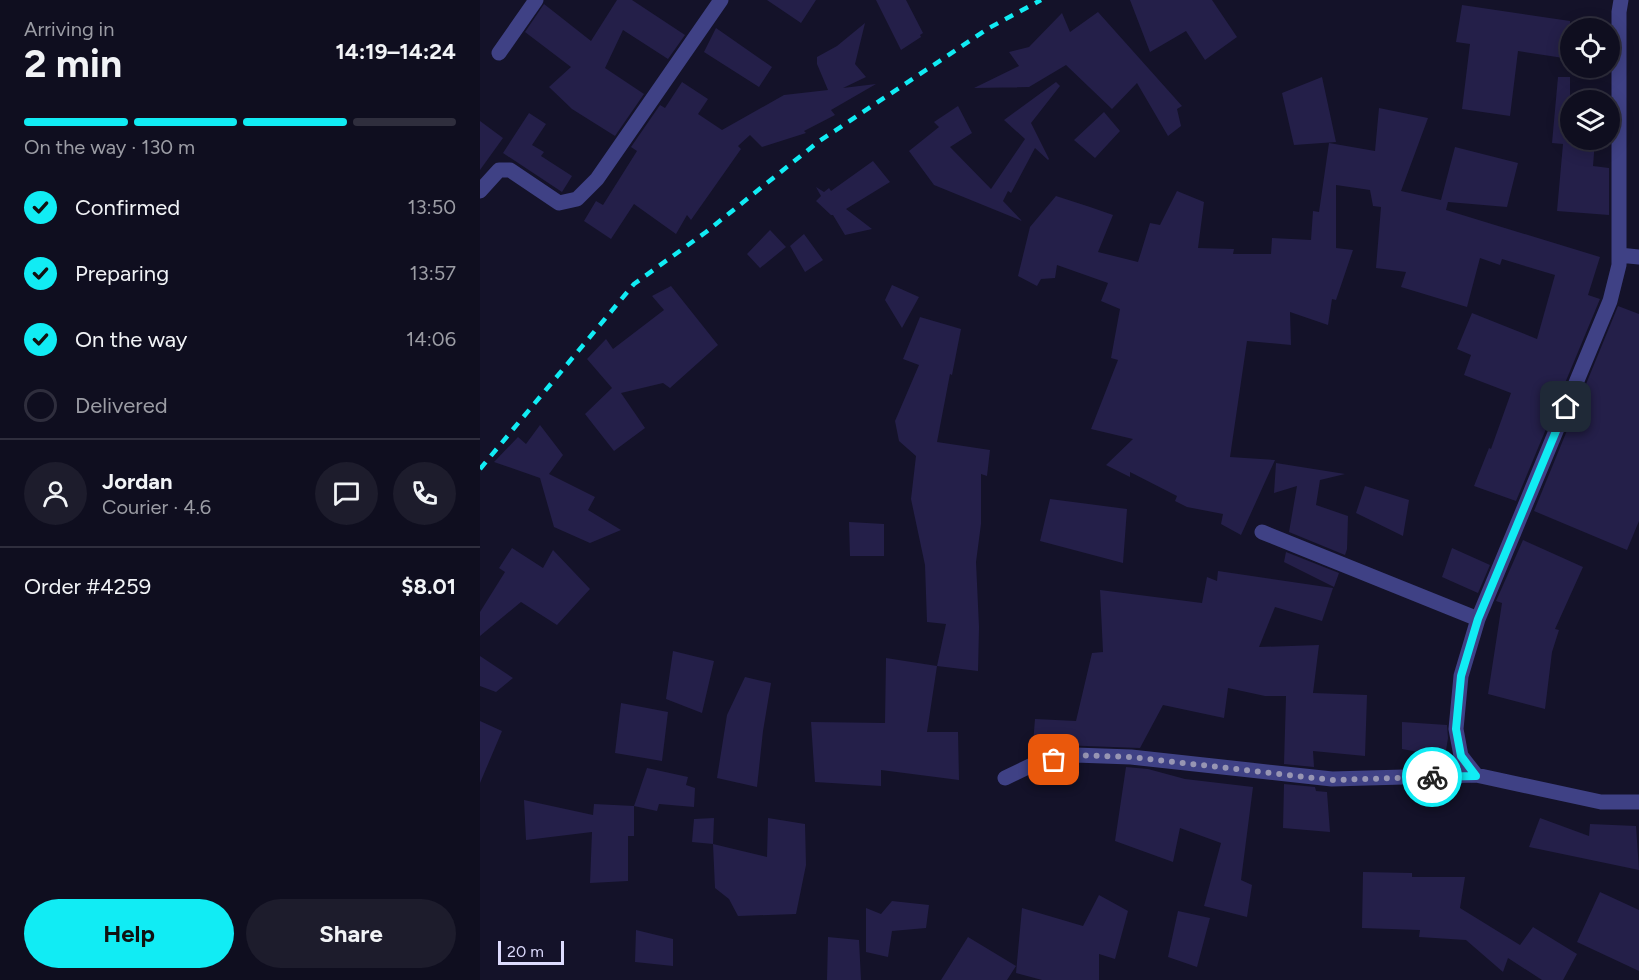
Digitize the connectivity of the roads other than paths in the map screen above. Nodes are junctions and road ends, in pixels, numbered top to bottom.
1 (536, 0) edge
2 (721, 0) edge
3 (1621, 0) edge
4 (499, 53) dead end
5 (480, 191) edge
6 (1618, 255) junction
7 (1639, 257) edge
8 (1262, 532) dead end
9 (1478, 619) junction
10 (1476, 776) junction
11 (1005, 778) dead end
12 (1639, 802) edge

1 - 4 street
2 - 5 street
3 - 6 street
6 - 7 street
6 - 9 street
8 - 9 street
9 - 10 street
10 - 11 street
10 - 12 street

